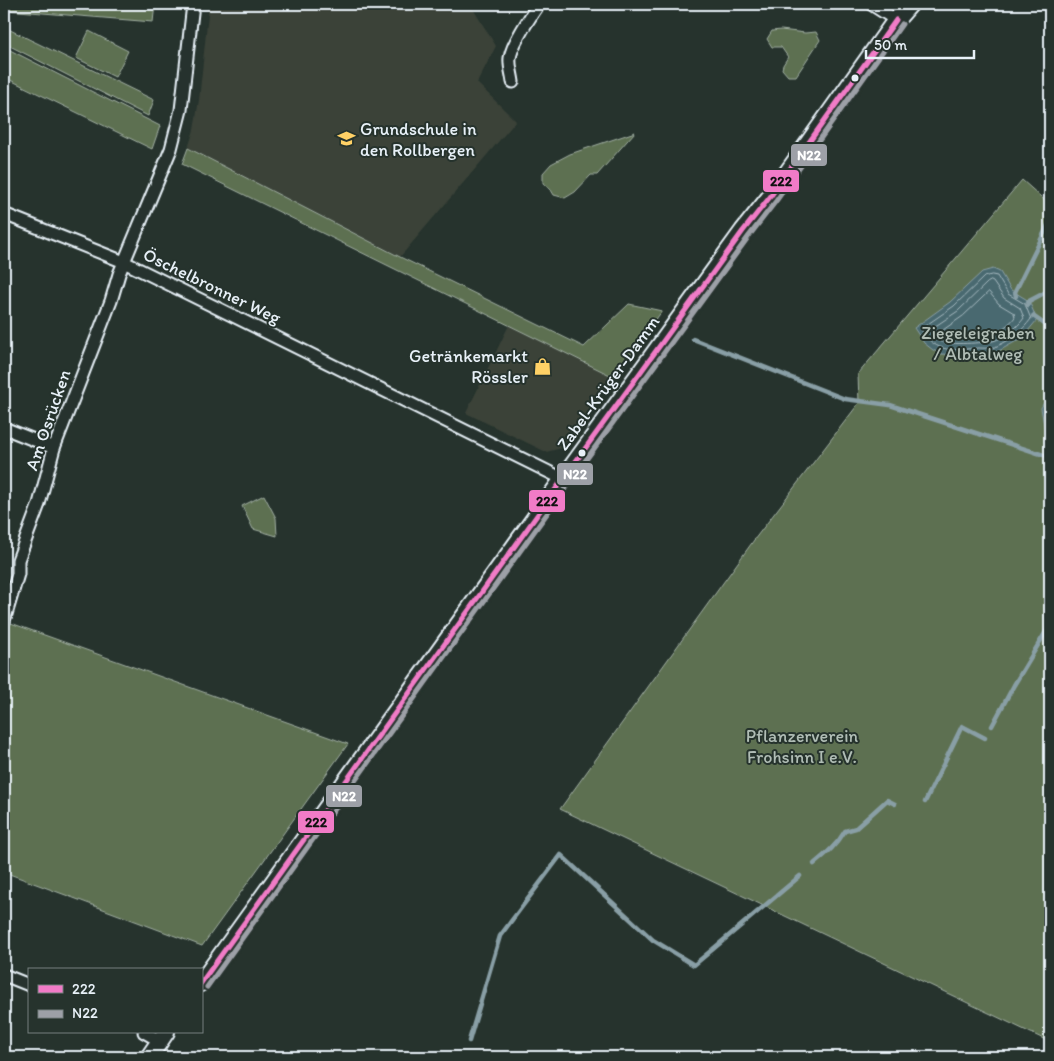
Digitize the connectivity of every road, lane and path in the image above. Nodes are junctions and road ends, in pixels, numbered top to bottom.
1 (193, 4) edge
2 (539, 4) edge
3 (871, 4) edge
4 (910, 4) edge
5 (896, 20) junction
6 (512, 82) dead end
7 (4, 214) edge
8 (124, 262) junction
9 (4, 428) edge
10 (54, 448) junction
11 (563, 479) junction
12 (4, 620) edge
13 (4, 975) edge
14 (202, 982) edge
15 (28, 985) edge
16 (163, 1037) edge
17 (149, 1057) edge

1 - 8 street, Am Osrücken
2 - 6 street
3 - 5 street
4 - 5 street, Zabel-Krüger-Damm
5 - 11 street, Zabel-Krüger-Damm
7 - 8 street, Öschelbronner Weg
8 - 10 street, Am Osrücken
8 - 11 street, Öschelbronner Weg
9 - 10 street
10 - 12 street, Am Osrücken
11 - 14 street, Zabel-Krüger-Damm
13 - 15 street
16 - 17 street

